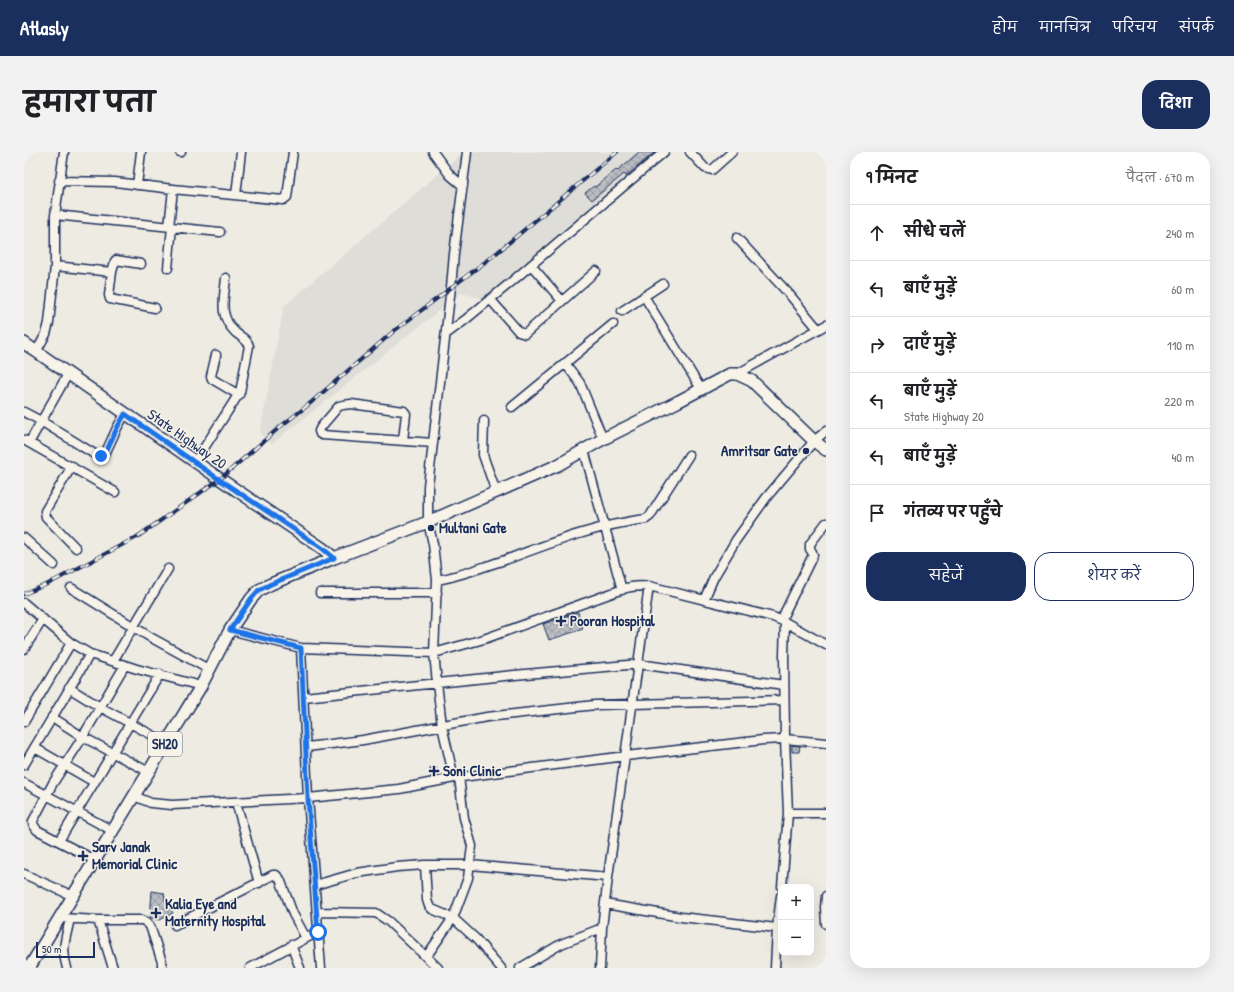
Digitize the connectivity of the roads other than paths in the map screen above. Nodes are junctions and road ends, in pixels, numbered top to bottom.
1 (64, 152) edge
2 (141, 152) edge
3 (241, 152) edge
4 (293, 152) edge
5 (433, 152) edge
6 (467, 152) edge
7 (664, 152) edge
8 (690, 152) edge
9 (732, 152) edge
10 (59, 181) junction
11 (137, 185) junction
12 (462, 186) junction
13 (173, 189) junction
14 (236, 195) junction
15 (55, 215) junction
16 (171, 227) junction
17 (220, 232) dead end
18 (737, 238) dead end
19 (141, 264) dead end
20 (532, 265) junction
21 (55, 266) junction
22 (168, 268) dead end
23 (596, 271) dead end
24 (112, 272) junction
25 (226, 278) dead end
26 (663, 284) dead end
27 (644, 296) junction
28 (490, 300) junction
29 (562, 301) junction
30 (155, 308) dead end
31 (622, 311) dead end
32 (613, 324) dead end
33 (826, 325) edge
34 (818, 329) junction
35 (446, 334) junction
36 (24, 344) edge
37 (36, 352) junction
38 (216, 355) dead end
39 (565, 363) junction
40 (68, 374) junction
41 (737, 374) junction
42 (700, 389) junction
43 (239, 395) junction
44 (512, 407) dead end
45 (24, 412) edge
46 (125, 414) junction
47 (41, 421) junction
48 (484, 421) dead end
49 (826, 431) edge
50 (603, 439) junction
51 (403, 440) junction
52 (26, 441) edge
53 (814, 441) junction
54 (433, 443) junction
55 (584, 450) junction
56 (826, 450) edge
57 (689, 455) dead end
58 (195, 462) junction
59 (72, 466) junction
60 (115, 492) dead end
61 (496, 492) junction
62 (428, 522) junction
63 (826, 523) edge
64 (606, 526) junction
65 (24, 538) edge
66 (76, 548) dead end
67 (334, 558) junction
68 (54, 565) dead end
69 (168, 569) dead end
70 (437, 580) junction
71 (649, 586) junction
72 (71, 588) dead end
73 (622, 590) junction
74 (320, 593) dead end
75 (436, 593) junction
76 (704, 600) junction
77 (25, 605) edge
78 (43, 619) junction
79 (783, 621) junction
80 (134, 627) junction
81 (230, 630) junction
82 (71, 643) junction
83 (826, 645) edge
84 (301, 648) junction
85 (24, 649) edge
86 (434, 653) junction
87 (90, 654) junction
88 (114, 661) junction
89 (639, 664) junction
90 (125, 665) junction
91 (210, 670) junction
92 (160, 674) junction
93 (437, 683) junction
94 (784, 685) junction
95 (201, 686) junction
96 (69, 688) junction
97 (304, 697) junction
98 (784, 700) junction
99 (633, 704) junction
100 (100, 707) junction
101 (52, 717) junction
102 (24, 722) edge
103 (130, 723) junction
104 (442, 726) junction
105 (83, 737) junction
106 (785, 739) junction
107 (167, 742) junction
108 (826, 743) edge
109 (307, 747) junction
110 (34, 748) junction
111 (112, 753) junction
112 (626, 756) junction
113 (24, 765) edge
114 (66, 765) junction
115 (149, 772) junction
116 (457, 777) junction
117 (94, 782) junction
118 (24, 783) edge
119 (46, 796) junction
120 (134, 796) junction
121 (308, 798) junction
122 (236, 802) junction
123 (77, 812) junction
124 (788, 813) junction
125 (826, 813) edge
126 (113, 831) junction
127 (59, 841) junction
128 (95, 860) junction
129 (425, 865) junction
130 (470, 865) junction
131 (24, 874) edge
132 (608, 877) junction
133 (258, 883) junction
134 (782, 884) edge
135 (315, 885) junction
136 (73, 896) junction
137 (826, 896) edge
138 (605, 904) junction
139 (317, 912) junction
140 (453, 918) junction
141 (65, 919) junction
142 (98, 920) junction
143 (778, 920) edge
144 (826, 924) edge
145 (175, 925) dead end
146 (602, 928) junction
147 (777, 928) junction
148 (318, 932) junction
149 (306, 938) junction
150 (291, 946) junction
151 (426, 957) junction
152 (29, 968) edge
153 (67, 968) edge
154 (113, 968) edge
155 (162, 968) edge
156 (250, 968) edge
157 (300, 968) edge
158 (321, 968) edge
159 (438, 968) edge
160 (501, 968) edge
161 (520, 968) edge
162 (600, 968) edge
163 (775, 968) edge

1 - 10 street
2 - 11 street
3 - 14 street
4 - 14 street
5 - 12 street
6 - 12 street
7 - 20 street
8 - 9 street
10 - 11 street
10 - 15 street
11 - 13 street
12 - 35 street
13 - 14 street
13 - 16 street
15 - 16 street
15 - 21 street
16 - 17 street
16 - 22 street
18 - 34 street
19 - 24 street
20 - 28 street
20 - 29 street
21 - 24 street
21 - 37 street
23 - 29 street
24 - 30 street
25 - 43 street
26 - 27 street
27 - 31 street
27 - 42 street
28 - 29 street
28 - 35 street
32 - 39 street
33 - 34 street
34 - 41 street
35 - 54 street
36 - 37 main road, State Highway 20
37 - 40 main road, State Highway 20
38 - 43 street
39 - 44 street
39 - 50 street
40 - 46 main road, State Highway 20
40 - 47 street
41 - 42 main road
41 - 53 main road
42 - 50 main road
43 - 58 street
45 - 47 street
46 - 47 street
46 - 58 main road, State Highway 20
47 - 52 street
48 - 61 street
49 - 53 street
50 - 55 main road
51 - 51 street
51 - 54 street
52 - 59 street
53 - 56 main road
53 - 76 street
54 - 62 street
55 - 61 main road
55 - 64 street
57 - 64 street
58 - 67 main road, State Highway 20
59 - 60 street
59 - 66 street
61 - 62 main road
62 - 67 main road
62 - 70 street
63 - 79 street
64 - 70 street
64 - 73 street
65 - 68 street
67 - 81 main road, SH20
69 - 80 street
70 - 75 street
71 - 73 street
71 - 76 street
71 - 89 street
72 - 80 street
73 - 86 street
74 - 75 street
75 - 86 street
76 - 79 street
77 - 78 street
78 - 82 street
78 - 85 street
79 - 83 street
79 - 94 street
80 - 88 street
80 - 91 street
81 - 84 street
81 - 91 main road, SH20
82 - 87 street
82 - 102 street
84 - 86 street
84 - 97 street
86 - 93 street
87 - 88 street
87 - 96 street
88 - 90 street
89 - 93 street
89 - 94 street
89 - 99 street
90 - 92 street
90 - 100 street
91 - 95 main road, SH20
92 - 95 street
92 - 103 street
93 - 97 street
93 - 104 street
94 - 98 street
95 - 107 main road, SH20
96 - 100 street
96 - 101 street
97 - 109 street
98 - 99 street
98 - 106 street
99 - 104 street
99 - 112 street
100 - 103 street
100 - 105 street
101 - 105 street
101 - 110 street
103 - 107 street
103 - 111 street
104 - 109 street
104 - 116 street
105 - 111 street
105 - 114 street
106 - 108 street
106 - 112 street
106 - 124 street
107 - 115 main road, SH20
109 - 121 street
110 - 113 street
110 - 114 street
111 - 115 street
111 - 117 street
112 - 116 street
112 - 132 street
114 - 117 street
114 - 119 street
115 - 120 main road, SH20
116 - 121 street
116 - 130 street
117 - 123 street
118 - 119 street
119 - 123 street
119 - 127 street
120 - 122 street
120 - 126 main road, SH20
121 - 122 street
121 - 135 street
122 - 133 street
123 - 126 street
123 - 127 street
124 - 125 street
124 - 134 street
126 - 128 main road, SH20
127 - 128 street
128 - 136 main road, SH20
129 - 130 street
129 - 135 street
129 - 140 street
130 - 132 street
130 - 140 street
131 - 136 street
132 - 138 street
133 - 145 street
133 - 149 street
135 - 139 street
136 - 141 main road, SH20
137 - 144 street
138 - 146 street
138 - 147 street
139 - 148 street
139 - 151 street
140 - 151 street
140 - 160 street
141 - 142 street
141 - 152 main road, SH20
141 - 153 street
142 - 154 street
142 - 155 street
143 - 147 street
146 - 161 street
146 - 162 street
147 - 163 street
148 - 149 street
148 - 158 street
149 - 150 street
150 - 156 street
150 - 157 street
151 - 159 street

